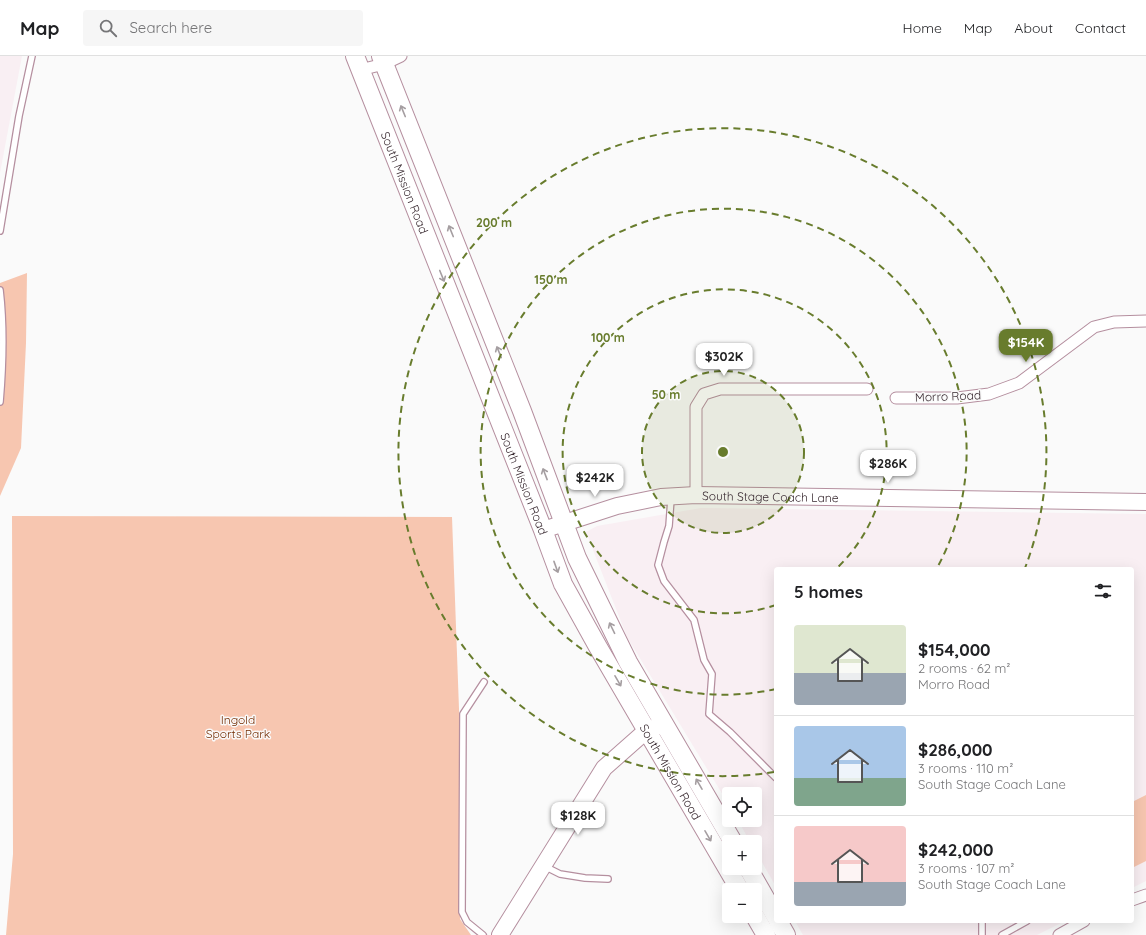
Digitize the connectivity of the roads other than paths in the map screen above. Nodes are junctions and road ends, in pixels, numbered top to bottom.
1 (32, 56) edge
2 (401, 56) edge
3 (383, 60) edge
4 (358, 63) edge
5 (0, 231) edge
6 (0, 290) edge
7 (1146, 321) edge
8 (867, 389) dead end
9 (896, 398) dead end
10 (0, 402) edge
11 (696, 495) junction
12 (672, 496) junction
13 (1146, 502) edge
14 (564, 523) junction
15 (543, 530) junction
16 (484, 682) dead end
17 (664, 724) junction
18 (647, 730) junction
19 (774, 776) edge
20 (729, 835) edge
21 (544, 865) junction
22 (752, 875) edge
23 (608, 879) dead end
24 (736, 883) edge
25 (1146, 895) edge
26 (1134, 899) edge
27 (774, 914) edge
28 (759, 923) edge
29 (779, 923) edge
30 (982, 923) edge
31 (1023, 923) edge
32 (1080, 923) edge
33 (482, 935) edge
34 (500, 935) edge
35 (766, 935) edge
36 (786, 935) edge
37 (982, 935) edge
38 (1002, 935) edge
39 (1059, 935) edge

1 - 5 lane
2 - 3 street
3 - 4 street
14 -> 3 main road, South Mission Road
4 -> 15 main road, South Mission Road
6 - 10 lane
7 - 9 street, Morro Road
8 - 11 street
11 - 12 main road, South Stage Coach Lane
11 - 13 main road, South Stage Coach Lane
12 - 14 main road, South Stage Coach Lane
12 - 19 lane
14 - 15 main road, South Stage Coach Lane
17 -> 14 main road, South Mission Road
15 -> 18 main road, South Mission Road
16 - 33 lane
17 - 18 main road
20 -> 17 main road, South Mission Road
18 - 21 main road
18 -> 24 main road, South Mission Road
21 - 23 lane
21 - 34 main road
22 - 27 main road
25 - 26 street
28 - 35 main road
29 - 36 main road
30 - 37 lane
31 - 38 lane
32 - 39 street

